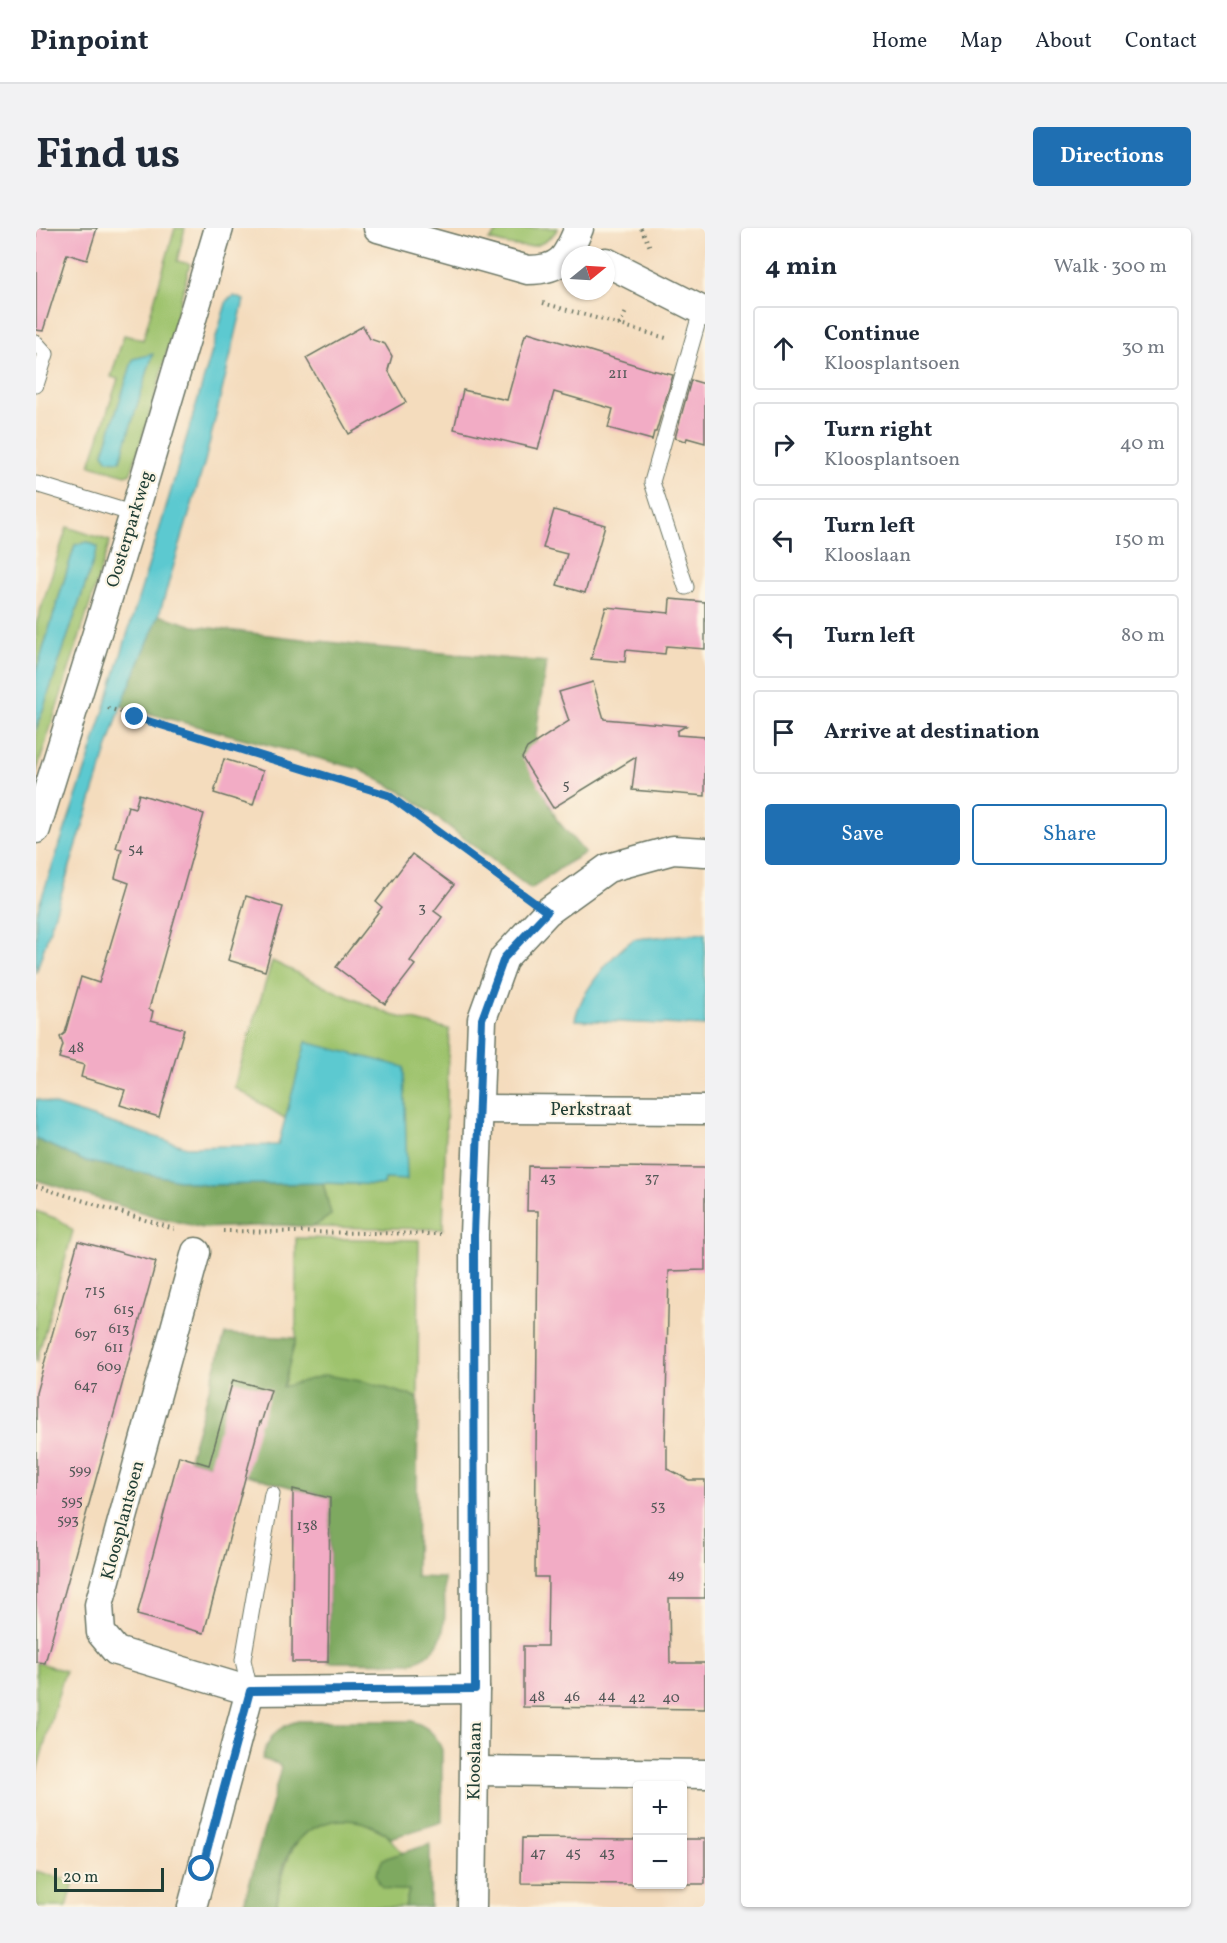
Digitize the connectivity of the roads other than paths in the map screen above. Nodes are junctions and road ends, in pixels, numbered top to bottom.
1 (219, 228) edge
2 (378, 228) edge
3 (582, 242) edge
4 (615, 266) edge
5 (703, 311) edge
6 (36, 343) edge
7 (36, 385) edge
8 (36, 484) edge
9 (134, 514) junction
10 (686, 587) dead end
11 (36, 829) edge
12 (705, 852) edge
13 (478, 1109) junction
14 (705, 1110) edge
15 (204, 1241) road end
16 (272, 1494) dead end
17 (475, 1689) junction
18 (250, 1691) junction
19 (475, 1771) junction
20 (705, 1774) edge
21 (192, 1907) edge
22 (472, 1907) edge

1 - 9 street, Oosterparkweg
2 - 3 street
4 - 5 street
5 - 10 lane
6 - 7 lane
8 - 9 lane
9 - 11 street, Oosterparkweg
12 - 13 street, Klooslaan
13 - 14 street, Perkstraat
13 - 17 street, Klooslaan
15 - 18 street, Kloosplantsoen
16 - 18 lane
17 - 18 street, Kloosplantsoen
17 - 19 street, Klooslaan
18 - 21 street
19 - 20 street
19 - 22 street, Klooslaan

